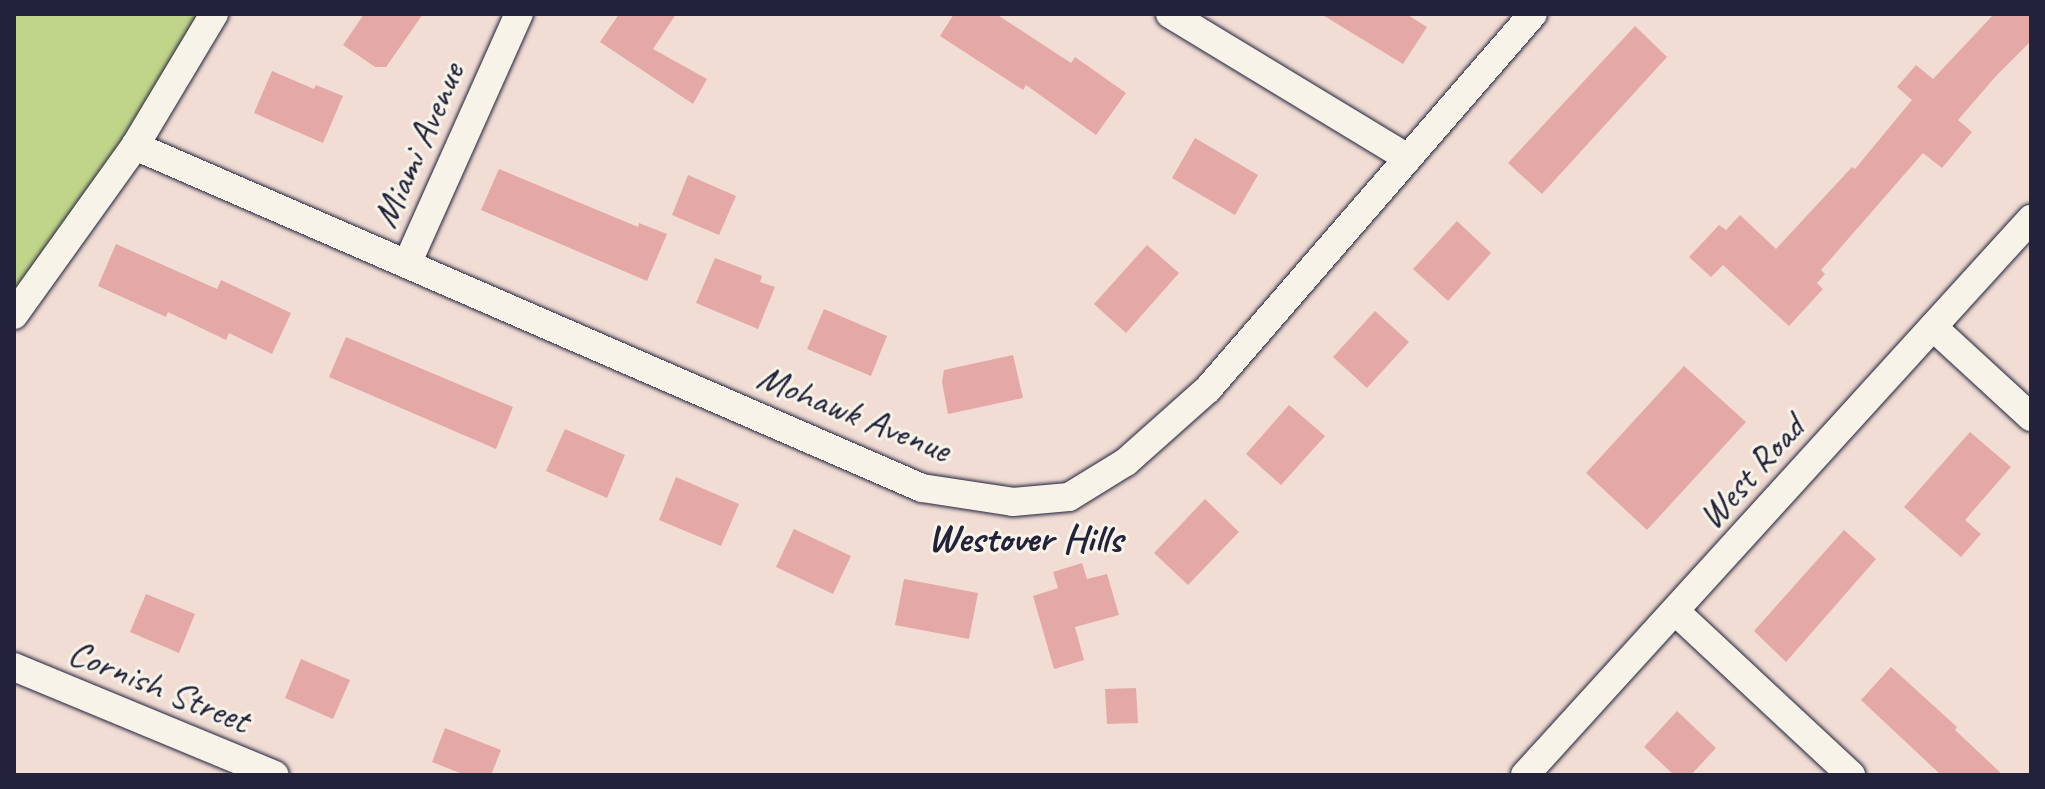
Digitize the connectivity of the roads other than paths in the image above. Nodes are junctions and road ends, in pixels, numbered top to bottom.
1 (214, 14) edge
2 (519, 14) edge
3 (1170, 14) edge
4 (1533, 14) edge
5 (135, 146) junction
6 (1406, 157) junction
7 (2031, 219) edge
8 (407, 264) junction
9 (14, 315) edge
10 (1933, 327) junction
11 (2031, 417) edge
12 (1675, 611) junction
13 (14, 667) edge
14 (275, 775) edge
15 (1525, 775) edge
16 (1851, 775) edge

1 - 5 street
2 - 8 street, Miami Avenue
3 - 6 street
4 - 6 street, Mohawk Avenue
5 - 8 street, Mohawk Avenue
5 - 9 street
6 - 8 street, Mohawk Avenue
7 - 10 street, West Road
10 - 11 street
10 - 12 street, West Road
12 - 15 street, West Road
12 - 16 street
13 - 14 street, Cornish Street

